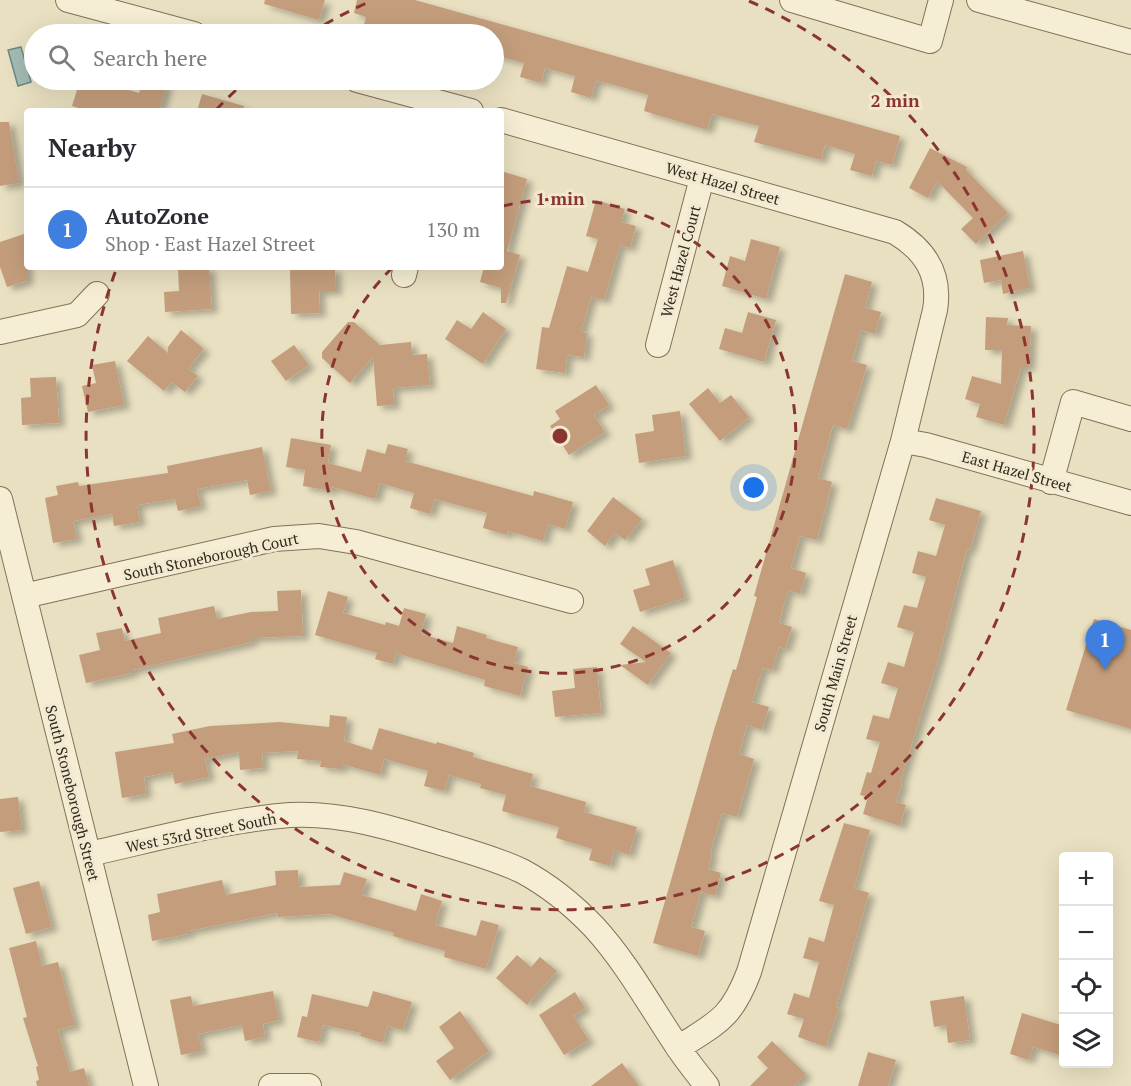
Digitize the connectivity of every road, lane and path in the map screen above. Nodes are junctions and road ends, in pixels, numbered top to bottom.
1 (68, 0) edge
2 (792, 0) edge
3 (941, 0) edge
4 (979, 0) edge
5 (157, 24) edge
6 (1131, 42) edge
7 (392, 90) edge
8 (455, 108) edge
9 (504, 121) edge
10 (702, 178) junction
11 (931, 268) joint
12 (97, 294) dead end
13 (0, 332) edge
14 (658, 345) dead end
15 (1131, 419) edge
16 (903, 441) junction
17 (1051, 482) junction
18 (0, 499) edge
19 (1131, 503) edge
20 (24, 596) junction
21 (571, 601) dead end
22 (89, 854) junction
23 (678, 1048) junction
24 (146, 1086) edge
25 (270, 1086) edge
26 (309, 1086) edge
27 (707, 1086) edge

1 - 5 street
2 - 3 street
4 - 6 street
7 - 8 street
9 - 10 street, West Hazel Street
10 - 11 street, West Hazel Street
10 - 14 street, West Hazel Court
11 - 16 street, South Main Street
12 - 13 street
15 - 17 street
16 - 17 street, East Hazel Street
16 - 23 street, South Main Street
17 - 19 street, East Hazel Street
18 - 20 street, South Stoneborough Street
20 - 21 street, South Stoneborough Court
20 - 22 street, South Stoneborough Street
22 - 23 street, West 53rd Street South
22 - 24 street, South Stoneborough Street
23 - 27 street, West 53rd Street South
25 - 26 street

